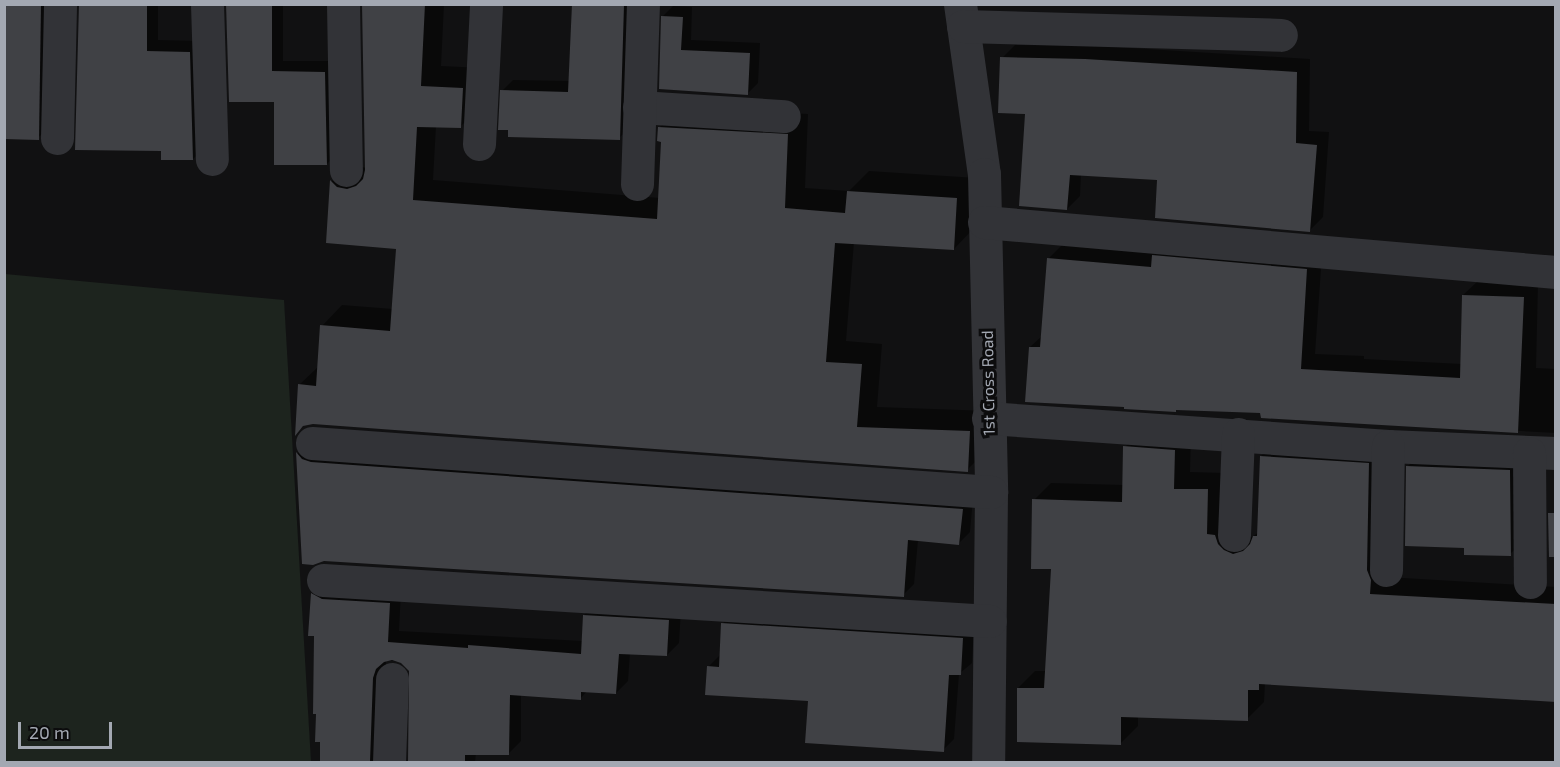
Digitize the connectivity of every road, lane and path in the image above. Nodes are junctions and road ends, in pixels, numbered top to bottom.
1 (60, 4) edge
2 (207, 4) edge
3 (344, 4) edge
4 (486, 4) edge
5 (643, 4) edge
6 (961, 15) edge
7 (1157, 18) edge
8 (1281, 35) dead end
9 (639, 107) junction
10 (784, 116) dead end
11 (57, 138) dead end
12 (479, 144) dead end
13 (212, 159) dead end
14 (346, 170) dead end
15 (637, 183) dead end
16 (984, 222) junction
17 (1556, 272) edge
18 (988, 418) junction
19 (1238, 434) junction
20 (312, 442) dead end
21 (1388, 446) junction
22 (1542, 453) edge
23 (991, 492) junction
24 (1234, 535) dead end
25 (1386, 570) dead end
26 (322, 580) dead end
27 (1530, 582) dead end
28 (990, 621) junction
29 (392, 679) dead end
30 (389, 762) edge
31 (988, 762) edge

1 - 11 street
2 - 13 street
3 - 14 street
4 - 12 street
5 - 9 street
6 - 7 street
6 - 16 street, 1st Cross Road
7 - 8 street
9 - 10 street
9 - 15 street
16 - 17 street
16 - 18 street, 1st Cross Road
18 - 19 street
18 - 23 street, 1st Cross Road
19 - 21 street
19 - 24 street
20 - 23 street
21 - 22 street
21 - 25 street
22 - 27 street
23 - 28 street, 1st Cross Road
26 - 28 street
28 - 31 street, 1st Cross Road
29 - 30 street

